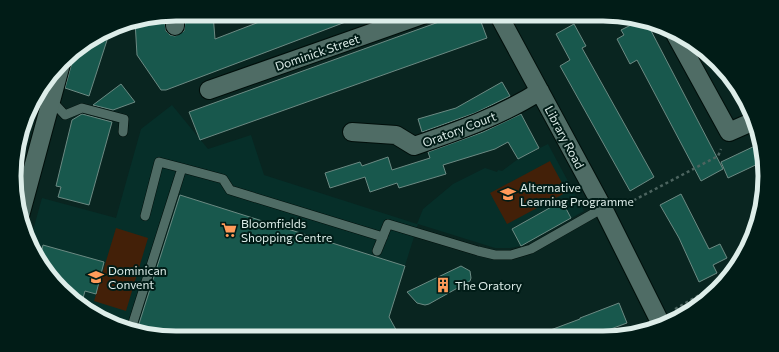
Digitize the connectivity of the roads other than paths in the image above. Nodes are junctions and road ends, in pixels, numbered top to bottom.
1 (405, 21) edge
2 (502, 21) edge
3 (679, 42) edge
4 (58, 75) edge
5 (209, 90) dead end
6 (540, 91) junction
7 (52, 101) junction
8 (749, 123) edge
9 (123, 132) dead end
10 (352, 132) dead end
11 (182, 168) junction
12 (23, 203) edge
13 (605, 211) junction
14 (145, 216) dead end
15 (383, 237) junction
16 (377, 251) dead end
17 (659, 320) edge
18 (132, 325) edge

1 - 5 street, Dominick Street
2 - 6 street, Library Road
3 - 8 street
4 - 7 street
6 - 10 street, Oratory Court
6 - 13 street, Library Road
7 - 9 lane
7 - 12 street
11 - 14 lane
11 - 15 lane
11 - 18 lane
13 - 15 lane
13 - 17 street, Library Road
15 - 16 lane

